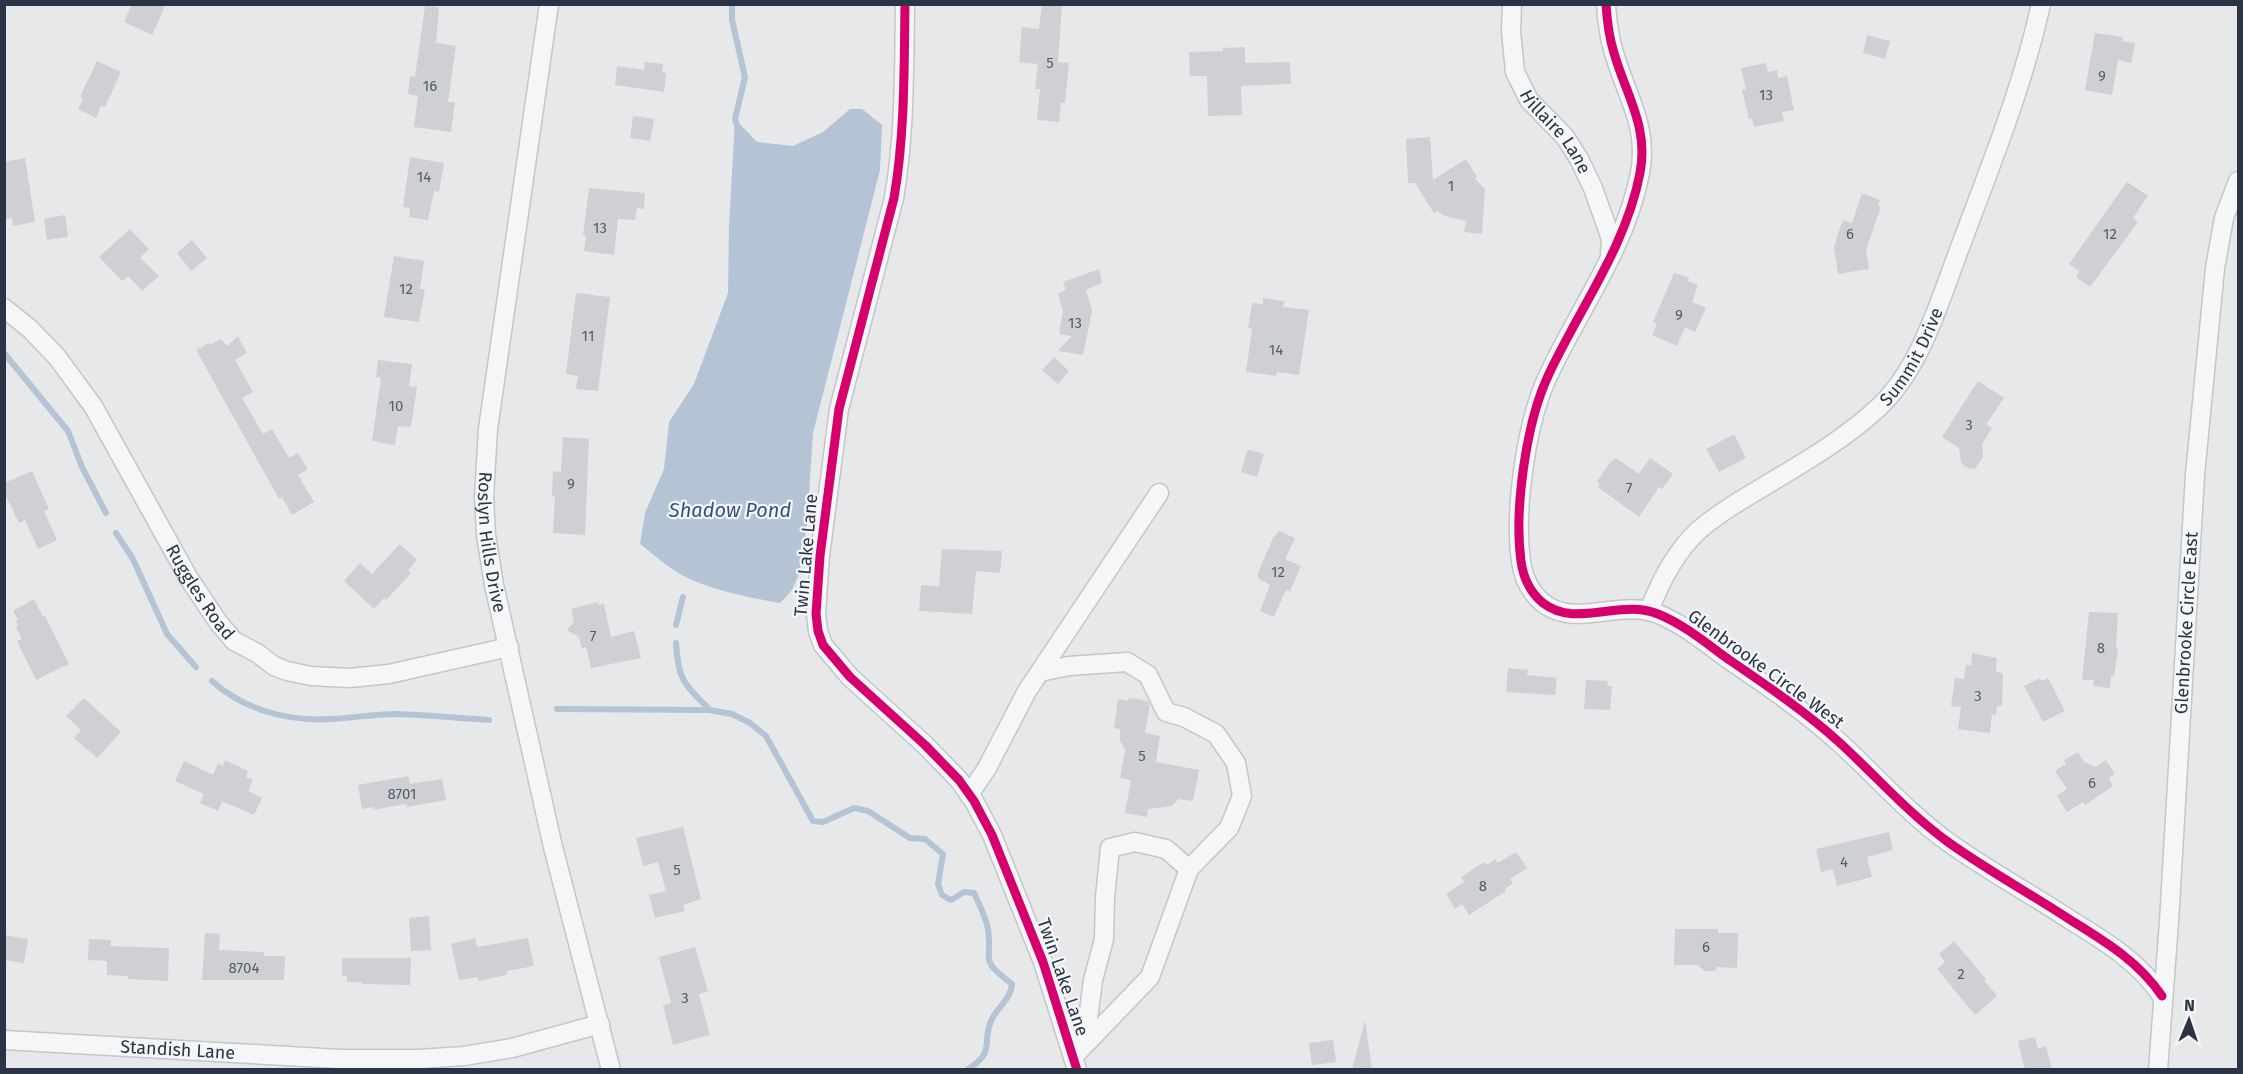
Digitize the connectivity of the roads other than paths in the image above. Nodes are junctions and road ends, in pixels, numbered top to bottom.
1 (549, 4) edge
2 (905, 4) edge
3 (1512, 4) edge
4 (1606, 4) edge
5 (2041, 4) edge
6 (2238, 181) edge
7 (1609, 259) junction
8 (4, 308) edge
9 (1159, 493) dead end
10 (1649, 611) junction
11 (508, 647) junction
12 (1040, 672) junction
13 (969, 795) junction
14 (1189, 869) junction
15 (2162, 996) junction
16 (600, 1024) junction
17 (4, 1040) edge
18 (1075, 1064) edge
19 (611, 1070) edge
20 (2158, 1070) edge

1 - 11 street, Roslyn Hills Drive
2 - 13 street, Twin Lake Lane
3 - 7 street, Hillaire Lane
4 - 7 street, Glenbrooke Circle West
5 - 10 street, Summit Drive
6 - 15 street, Glenbrooke Circle East
7 - 10 street, Glenbrooke Circle West
8 - 11 street, Ruggles Road
9 - 12 street
10 - 15 street, Glenbrooke Circle West
11 - 16 street, Roslyn Hills Drive
12 - 13 street
12 - 14 street
13 - 18 street, Twin Lake Lane
14 - 18 street
14 - 18 street
15 - 20 street, Glenbrooke Circle East
16 - 17 street, Standish Lane
16 - 19 street, Roslyn Hills Drive

